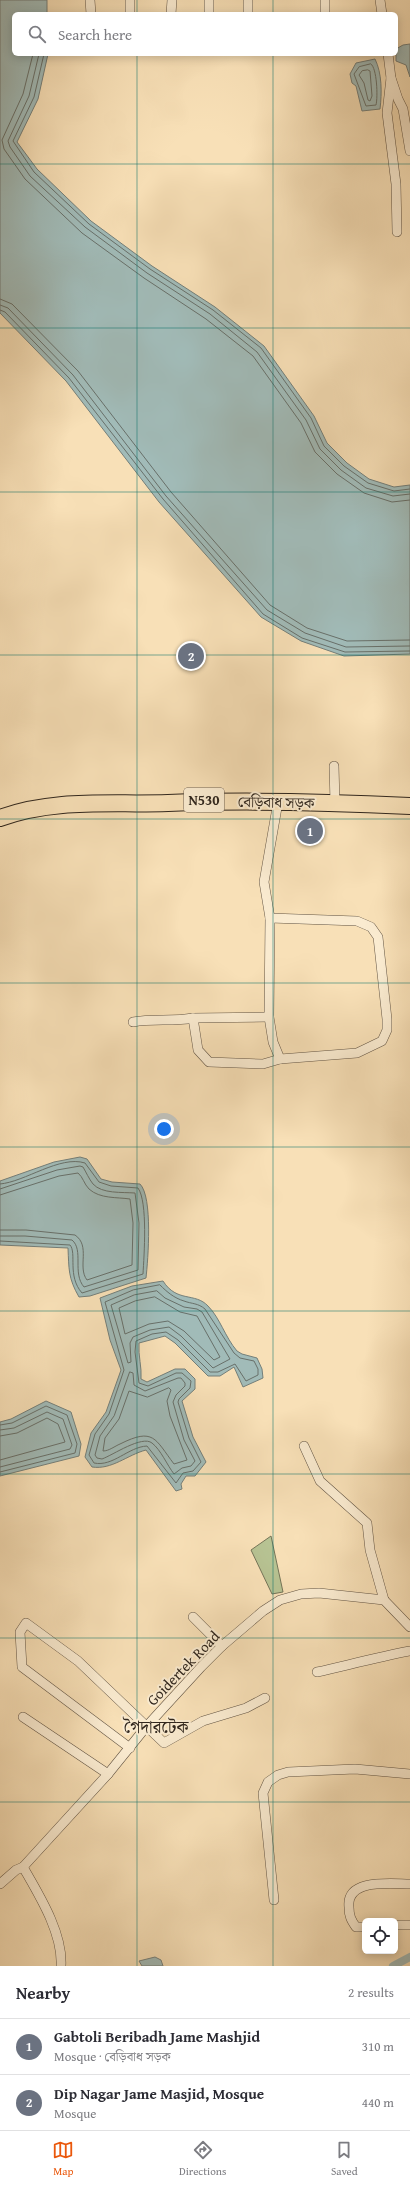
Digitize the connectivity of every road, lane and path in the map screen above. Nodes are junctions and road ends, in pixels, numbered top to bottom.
1 (90, 0) edge
2 (130, 0) edge
3 (172, 0) edge
4 (209, 0) edge
5 (248, 0) edge
6 (325, 0) edge
7 (380, 0) edge
8 (90, 12) edge
9 (130, 12) edge
10 (172, 12) edge
11 (209, 12) edge
12 (248, 12) edge
13 (325, 12) edge
14 (381, 12) edge
15 (388, 56) edge
16 (391, 78) junction
17 (410, 151) edge
18 (393, 156) junction
19 (397, 232) dead end
20 (334, 766) dead end
21 (278, 802) junction
22 (334, 803) junction
23 (410, 806) edge
24 (0, 818) edge
25 (270, 918) junction
26 (269, 1017) junction
27 (193, 1018) junction
28 (132, 1022) dead end
29 (280, 1059) junction
30 (304, 1446) dead end
31 (384, 1600) junction
32 (193, 1617) dead end
33 (410, 1627) edge
34 (222, 1646) junction
35 (410, 1651) edge
36 (317, 1672) dead end
37 (265, 1698) dead end
38 (23, 1717) dead end
39 (146, 1727) junction
40 (130, 1748) junction
41 (108, 1774) junction
42 (410, 1774) edge
43 (23, 1867) junction
44 (0, 1884) edge
45 (410, 1884) edge
46 (274, 1900) dead end
47 (398, 1925) edge
48 (410, 1925) edge
49 (362, 1927) edge
50 (61, 1966) edge

1 - 8 street
2 - 9 street
3 - 10 street
4 - 11 street
5 - 12 street
6 - 13 street
7 - 14 street
15 - 16 street
16 - 17 street
16 - 18 street
17 - 18 street
18 - 19 street
20 - 22 street
21 - 22 highway, বেড়িবাধ সড়ক / N530
21 - 24 highway, বেড়িবাধ সড়ক / N530
21 - 25 street
22 - 23 highway, বেড়িবাধ সড়ক / N530
25 - 26 street
25 - 29 street
26 - 27 street
26 - 29 street
27 - 28 street
27 - 29 street
30 - 31 street
31 - 33 street
31 - 34 street, Goidertek Road
32 - 34 street
34 - 39 street, Goidertek Road
35 - 36 street
37 - 39 street
38 - 41 street
39 - 40 street, Goidertek Road
39 - 40 street
40 - 41 street, Goidertek Road
41 - 43 street, Goidertek Road
42 - 46 street
43 - 44 street, Goidertek Road
43 - 50 street
45 - 49 street
47 - 48 street

